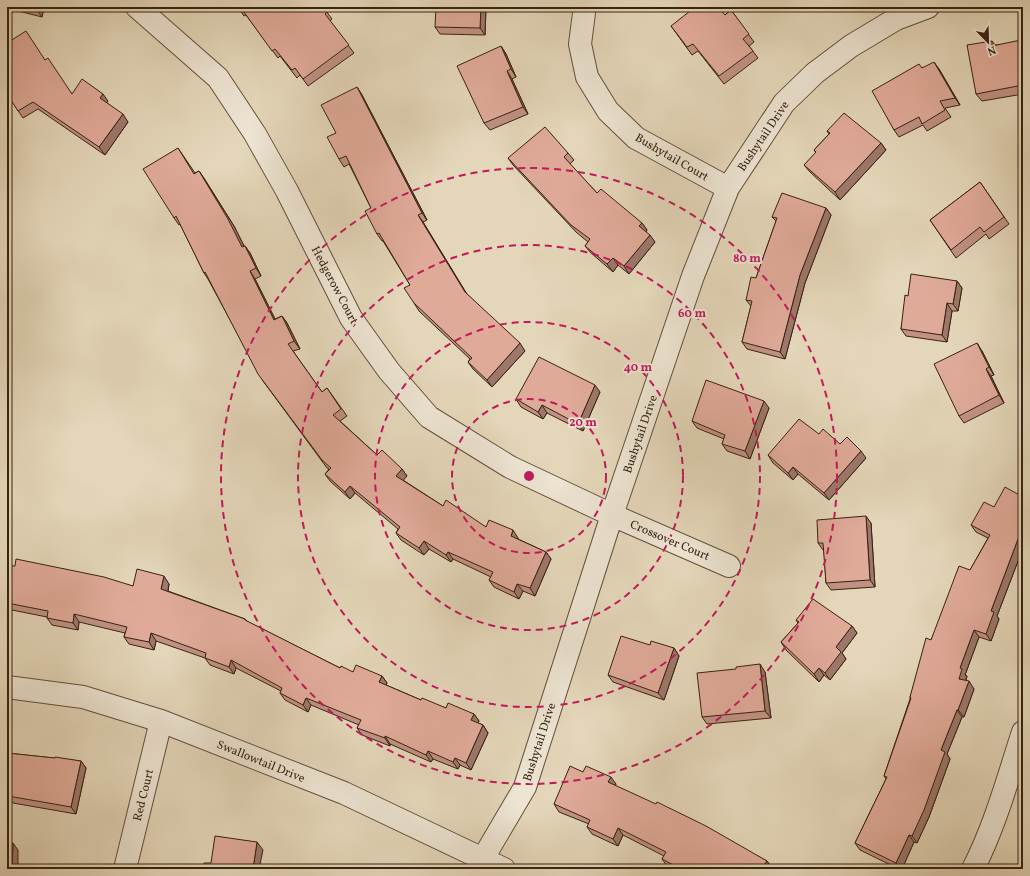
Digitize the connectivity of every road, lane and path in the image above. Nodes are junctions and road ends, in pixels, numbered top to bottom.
1 (137, 7) edge
2 (928, 7) edge
3 (584, 13) dead end
4 (728, 188) junction
5 (612, 515) junction
6 (729, 566) dead end
7 (7, 688) edge
8 (161, 721) junction
9 (1023, 732) edge
10 (480, 864) edge
11 (125, 869) edge
12 (504, 869) edge
13 (972, 869) edge

1 - 5 street, Hedgerow Court
2 - 4 street, Bushytail Drive
3 - 4 street, Bushytail Court
4 - 5 street, Bushytail Drive
5 - 6 street, Crossover Court
5 - 10 street, Bushytail Drive
7 - 8 street, Swallowtail Drive
8 - 10 street, Swallowtail Drive
8 - 11 street, Red Court
9 - 13 street
10 - 12 street, Swallowtail Drive

